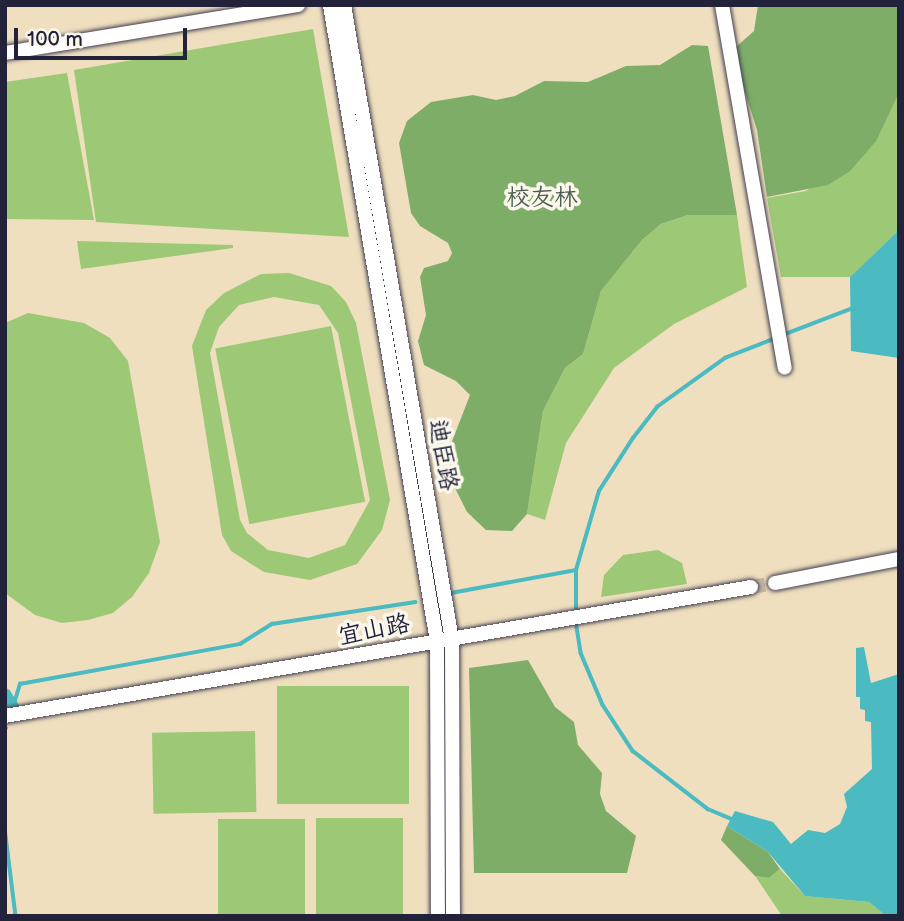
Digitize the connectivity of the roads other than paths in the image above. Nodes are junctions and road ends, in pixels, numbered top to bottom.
1 (298, 5) edge
2 (330, 5) edge
3 (344, 5) edge
4 (722, 5) edge
5 (5, 52) edge
6 (785, 362) dead end
7 (899, 559) edge
8 (775, 583) tunnel mouth
9 (751, 587) tunnel mouth
10 (444, 641) junction
11 (5, 716) edge
12 (438, 916) edge
13 (453, 916) edge

1 - 5 street
2 - 10 street, 迪臣路
3 - 10 street, 迪臣路
4 - 6 street
7 - 8 street
9 - 10 street, 宜山路
10 - 11 street, 宜山路
10 - 12 street, 迪臣路
10 - 13 street, 迪臣路

